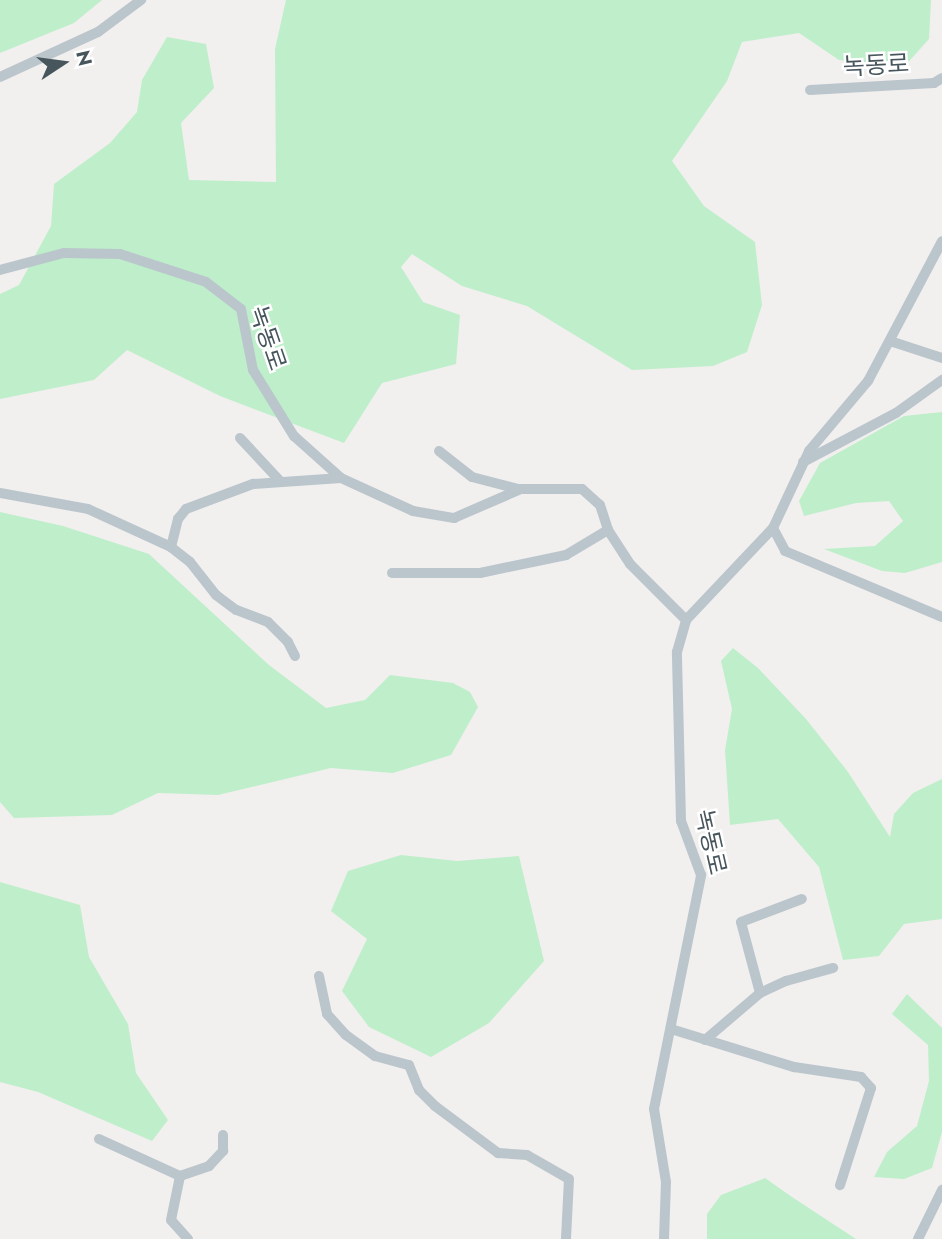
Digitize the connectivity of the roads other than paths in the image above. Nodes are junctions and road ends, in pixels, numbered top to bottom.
1 (141, 0) edge
2 (0, 77) edge
3 (942, 78) edge
4 (810, 90) dead end
5 (942, 241) edge
6 (0, 270) edge
7 (890, 341) junction
8 (942, 358) edge
9 (942, 380) edge
10 (240, 438) dead end
11 (439, 451) dead end
12 (803, 462) junction
13 (341, 478) junction
14 (280, 481) junction
15 (521, 489) junction
16 (0, 493) edge
17 (773, 528) junction
18 (608, 530) junction
19 (171, 547) junction
20 (392, 573) dead end
21 (942, 617) edge
22 (686, 620) junction
23 (295, 656) dead end
24 (802, 899) dead end
25 (833, 968) dead end
26 (319, 976) dead end
27 (760, 993) junction
28 (671, 1029) junction
29 (705, 1040) junction
30 (223, 1136) dead end
31 (99, 1139) dead end
32 (180, 1176) junction
33 (840, 1185) dead end
34 (942, 1190) edge
35 (188, 1239) edge
36 (566, 1239) edge
37 (664, 1239) edge
38 (918, 1239) edge

1 - 2 street
3 - 4 street, 녹동로
5 - 7 street, 녹동로
6 - 13 street, 녹동로
7 - 8 street
7 - 12 street, 녹동로
9 - 12 street
10 - 14 street
11 - 15 street, 녹동로
12 - 17 street, 녹동로
13 - 14 street, 녹동로
13 - 15 street, 녹동로
14 - 19 street, 녹동로
15 - 18 street, 녹동로
16 - 19 street
17 - 21 street
17 - 22 street, 녹동로
18 - 20 street
18 - 22 street, 녹동로
19 - 23 street
22 - 28 street, 녹동로
24 - 27 street
25 - 27 street
26 - 36 street
27 - 29 street
28 - 29 street
28 - 37 street, 녹동로
29 - 33 street
30 - 32 street
31 - 32 street
32 - 35 street
34 - 38 street

